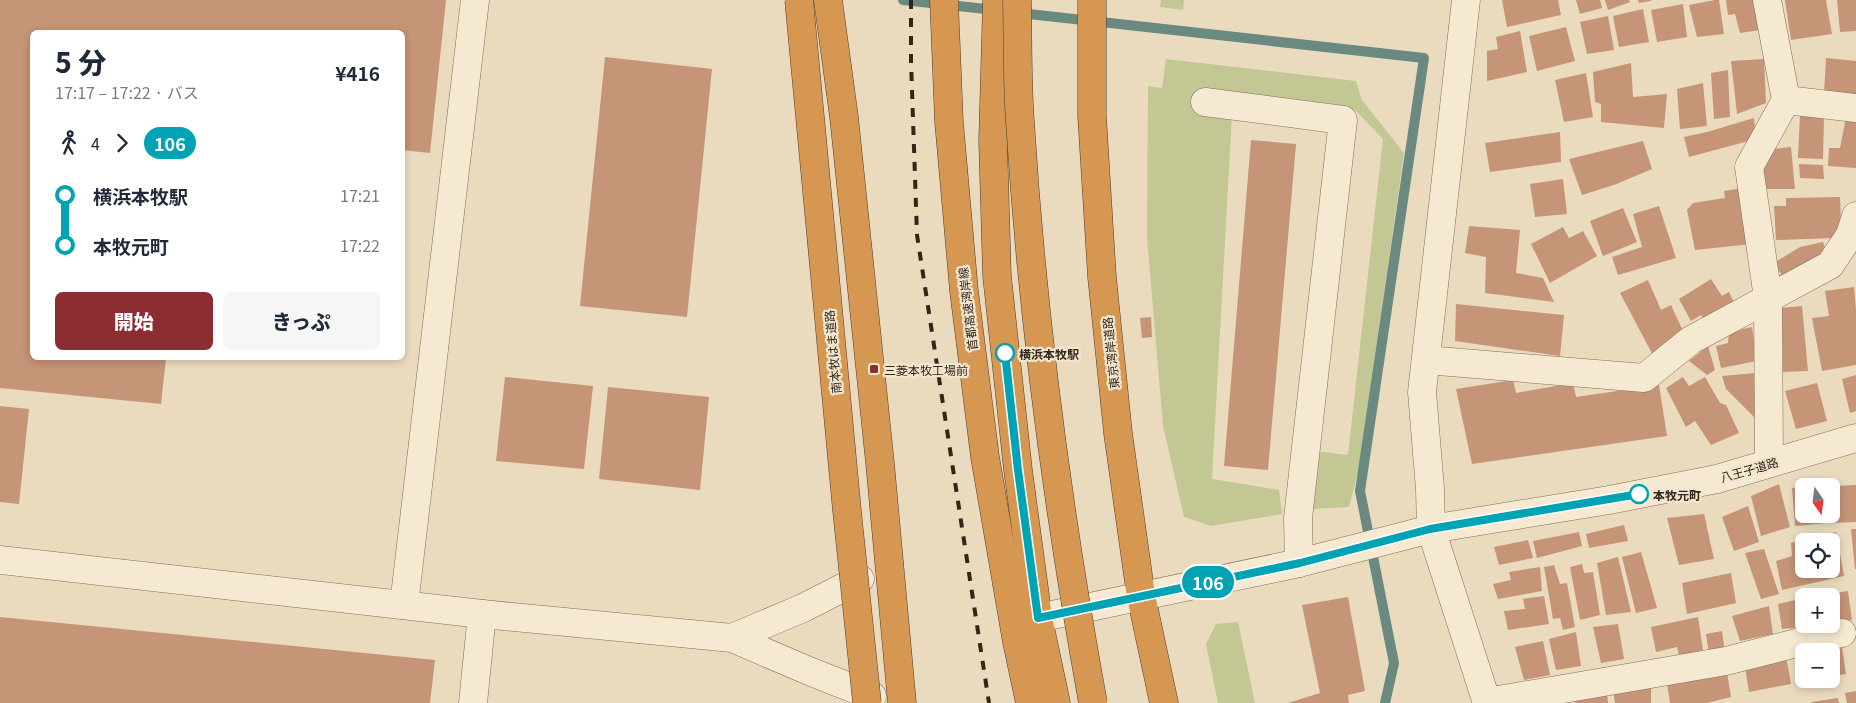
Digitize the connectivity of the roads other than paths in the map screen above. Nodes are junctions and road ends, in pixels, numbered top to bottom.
1 (475, 0) edge
2 (786, 0) edge
3 (799, 0) edge
4 (805, 0) edge
5 (828, 0) edge
6 (944, 0) edge
7 (997, 0) edge
8 (1017, 0) edge
9 (1092, 0) edge
10 (1466, 0) edge
11 (1767, 0) edge
12 (1786, 100) junction
13 (1205, 102) dead end
14 (1856, 108) edge
15 (1856, 216) edge
16 (1768, 298) junction
17 (1426, 360) junction
18 (1856, 438) edge
19 (1769, 464) junction
20 (1430, 529) junction
21 (0, 560) edge
22 (1300, 563) junction
23 (860, 579) junction
24 (1141, 596) junction
25 (404, 605) junction
26 (482, 614) junction
27 (1038, 618) junction
28 (1842, 633) dead end
29 (732, 638) junction
30 (866, 702) edge
31 (473, 703) edge
32 (902, 703) edge
33 (1030, 703) edge
34 (1056, 703) edge
35 (1093, 703) edge
36 (1164, 703) edge
37 (1487, 703) edge

1 - 25 street
2 - 30 highway, 南本牧はま道路, bridge
3 - 30 highway, 南本牧はま道路, bridge
4 - 23 street
5 - 32 highway
6 - 33 highway, 首都高速湾岸線
7 - 27 highway
8 - 35 highway, bridge
9 - 24 highway, 東京湾岸道路
10 - 17 street
11 - 12 street
12 - 14 street
12 - 16 street
13 - 22 street
15 - 16 street
16 - 17 street
16 - 19 street
17 - 20 street
18 - 19 street, 八王子道路
19 - 20 street, 八王子道路
20 - 22 street, 八王子道路
20 - 37 street
21 - 25 street
22 - 24 street, 八王子道路
23 - 29 street
23 - 30 street
24 - 27 street, 八王子道路
24 - 36 highway, 東京湾岸道路
25 - 26 street
26 - 29 street
26 - 31 street
27 - 34 highway
28 - 37 street
29 - 30 street

